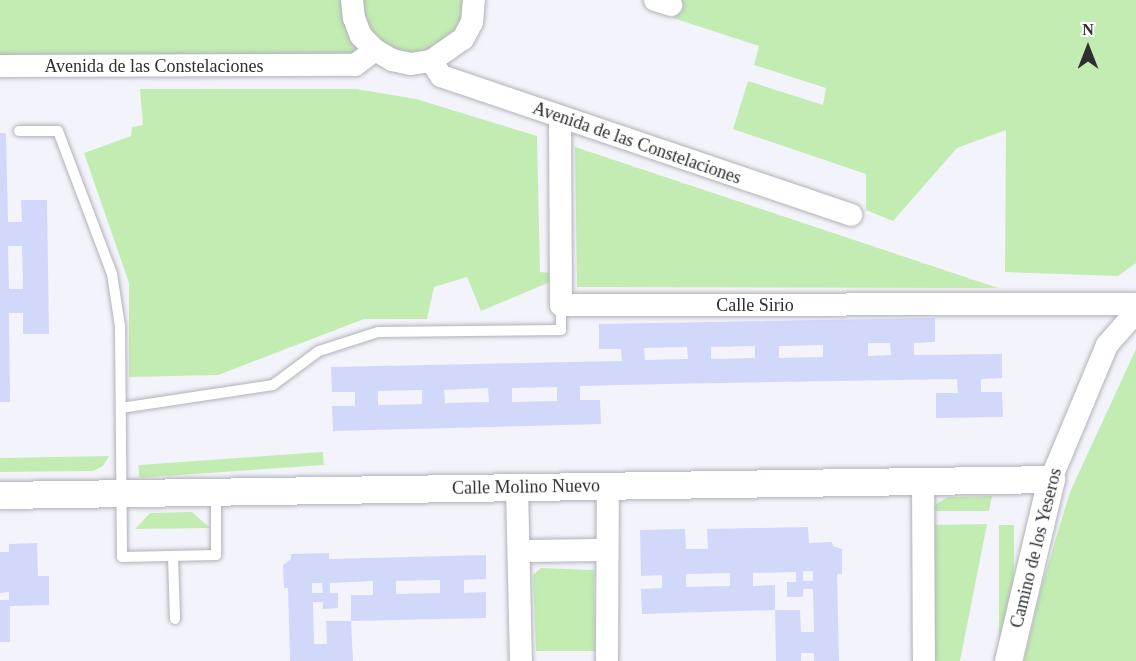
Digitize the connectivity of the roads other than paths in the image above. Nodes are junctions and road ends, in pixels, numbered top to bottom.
1 (352, 0) edge
2 (474, 0) edge
3 (375, 50) junction
4 (431, 62) junction
5 (0, 66) edge
6 (560, 118) junction
7 (19, 131) dead end
8 (851, 215) dead end
9 (1136, 304) edge
10 (561, 305) junction
11 (1136, 312) edge
12 (121, 408) junction
13 (1051, 479) junction
14 (923, 481) junction
15 (608, 485) junction
16 (517, 487) junction
17 (216, 491) junction
18 (122, 493) junction
19 (0, 495) edge
20 (606, 550) junction
21 (521, 551) junction
22 (173, 556) junction
23 (175, 619) dead end
24 (521, 661) edge
25 (607, 661) edge
26 (924, 661) edge
27 (1008, 661) edge

1 - 3 street
2 - 4 street
3 - 4 street
3 - 5 street, Avenida de las Constelaciones
4 - 6 street, Avenida de las Constelaciones
6 - 8 street, Avenida de las Constelaciones
6 - 10 street
7 - 12 lane
9 - 10 street, Calle Sirio
10 - 12 lane
11 - 13 street, Camino de los Yeseros
12 - 18 lane
13 - 14 street, Calle Molino Nuevo
13 - 27 street, Camino de los Yeseros
14 - 15 street, Calle Molino Nuevo
14 - 26 street
15 - 16 street, Calle Molino Nuevo
15 - 20 street
16 - 17 street, Calle Molino Nuevo
16 - 21 street
17 - 18 street, Calle Molino Nuevo
17 - 22 lane
18 - 19 street, Calle Molino Nuevo
18 - 22 lane
20 - 21 street
20 - 25 street
21 - 24 street
22 - 23 lane

